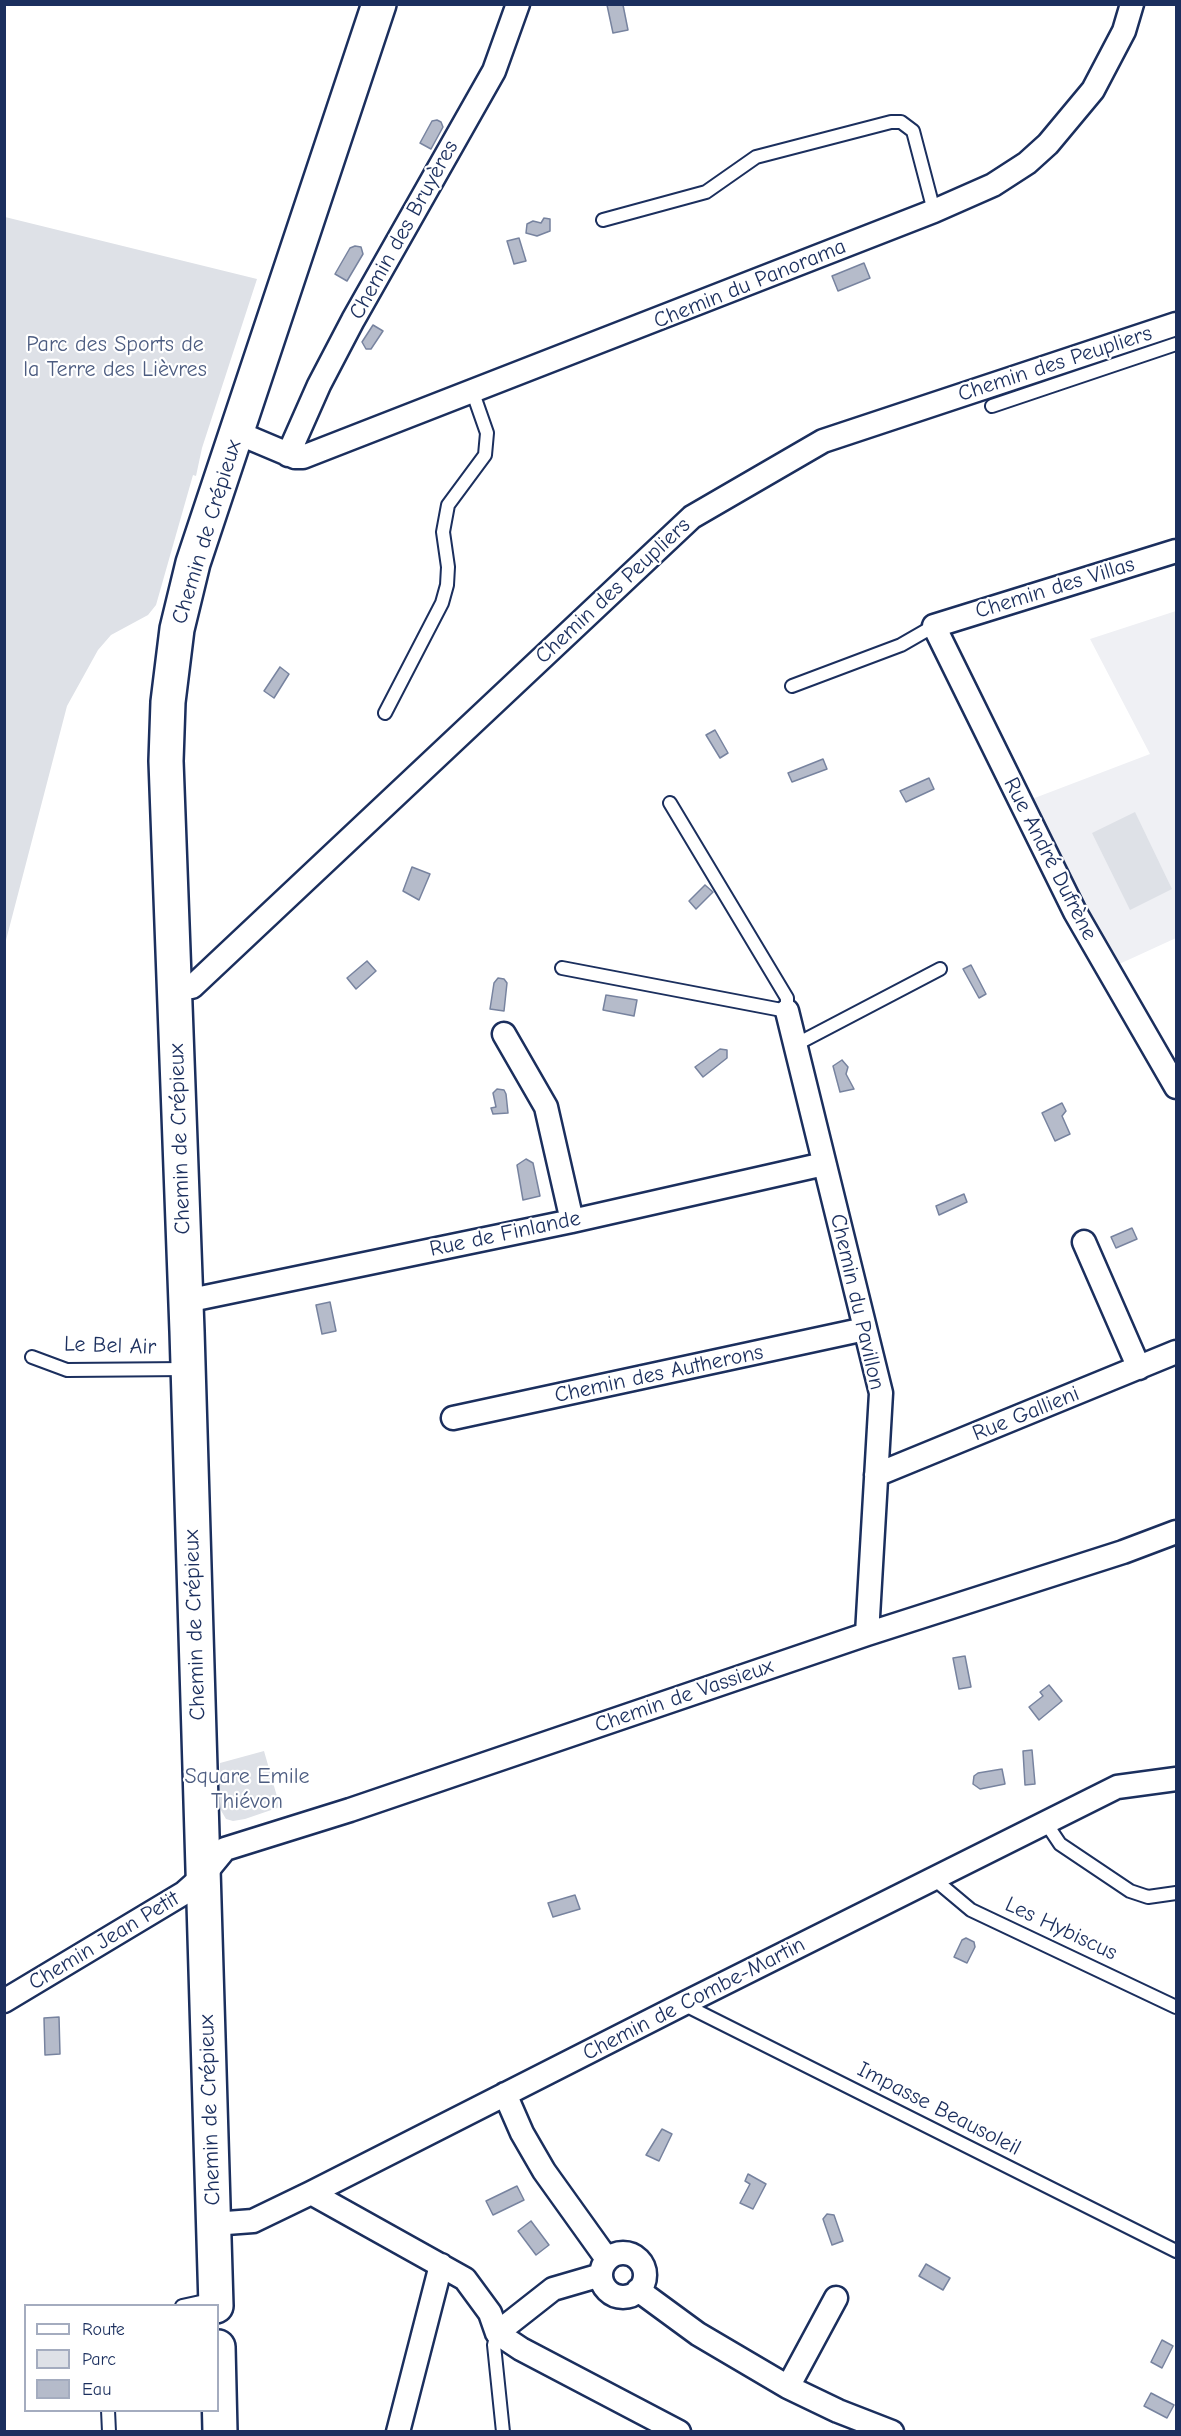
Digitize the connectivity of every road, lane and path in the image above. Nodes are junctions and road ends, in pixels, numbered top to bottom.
1 (380, 4) edge
2 (518, 4) edge
3 (1132, 4) edge
4 (934, 211) junction
5 (603, 220) dead end
6 (1176, 324) edge
7 (1176, 344) edge
8 (473, 393) junction
9 (992, 406) dead end
10 (238, 433) junction
11 (288, 455) junction
12 (1176, 551) edge
13 (934, 626) junction
14 (792, 686) dead end
15 (385, 713) dead end
16 (670, 803) dead end
17 (562, 968) dead end
18 (940, 969) dead end
19 (175, 988) junction
20 (787, 1011) junction
21 (504, 1034) dead end
22 (795, 1045) junction
23 (1176, 1087) edge
24 (824, 1164) junction
25 (572, 1221) junction
26 (1084, 1242) dead end
27 (186, 1301) junction
28 (865, 1329) junction
29 (1176, 1352) edge
30 (32, 1357) dead end
31 (1139, 1368) junction
32 (188, 1369) junction
33 (453, 1418) dead end
34 (876, 1475) junction
35 (1176, 1532) edge
36 (867, 1634) junction
37 (1176, 1779) edge
38 (1046, 1823) junction
39 (202, 1877) junction
40 (934, 1879) junction
41 (1176, 1893) edge
42 (4, 2001) edge
43 (682, 2004) junction
44 (1176, 2007) edge
45 (505, 2094) junction
46 (310, 2193) junction
47 (213, 2224) junction
48 (1176, 2251) edge
49 (441, 2265) junction
50 (604, 2267) junction
51 (638, 2290) junction
52 (836, 2298) dead end
53 (216, 2302) edge
54 (199, 2304) edge
55 (497, 2333) junction
56 (788, 2388) junction
57 (219, 2390) edge
58 (108, 2412) edge
59 (109, 2432) edge
60 (220, 2432) edge
61 (398, 2432) edge
62 (503, 2432) edge
63 (679, 2432) edge
64 (892, 2432) edge

1 - 10 street, Chemin de Crépieux
2 - 11 street, Chemin des Bruyères
3 - 4 street, Chemin du Panorama
4 - 5 lane
4 - 8 street, Chemin du Panorama
6 - 19 street, Chemin des Peupliers
7 - 9 lane
8 - 11 street, Chemin du Panorama
8 - 15 lane
10 - 11 street
10 - 19 street, Chemin de Crépieux
12 - 13 street, Chemin des Villas
13 - 14 lane
13 - 23 street, Rue André Dufrène
16 - 20 lane
17 - 20 lane
18 - 22 lane
19 - 27 street, Chemin de Crépieux
20 - 22 street, Chemin du Pavillon
21 - 25 street
22 - 24 street, Chemin du Pavillon
24 - 25 street, Rue de Finlande
24 - 28 street, Chemin du Pavillon
25 - 27 street, Rue de Finlande
26 - 31 street
27 - 32 street, Chemin de Crépieux
28 - 33 street, Chemin des Autherons
28 - 34 street, Chemin du Pavillon
29 - 31 street, Rue Gallieni
30 - 32 lane, Le Bel Air
31 - 34 street, Rue Gallieni
32 - 39 street, Chemin de Crépieux
34 - 36 street, Chemin du Pavillon
35 - 36 street, Chemin de Vassieux
36 - 39 street, Chemin de Vassieux
37 - 38 street, Chemin de Combe-Martin
38 - 40 street, Chemin de Combe-Martin
38 - 41 lane
39 - 42 street, Chemin Jean Petit
39 - 47 street, Chemin de Crépieux
40 - 43 street, Chemin de Combe-Martin
40 - 44 lane, Les Hybiscus
43 - 45 street, Chemin de Combe-Martin
43 - 48 lane, Impasse Beausoleil
45 - 46 street, Chemin de Combe-Martin
45 - 50 street
46 - 47 street, Chemin de Combe-Martin
46 - 49 street
47 - 53 street, Chemin de Crépieux
49 - 55 street
49 - 61 street
50 - 51 street
50 - 51 street
50 - 55 street
51 - 56 street
52 - 56 street
53 - 54 lane
55 - 62 lane
55 - 63 street
56 - 64 street
57 - 60 street
58 - 59 lane

